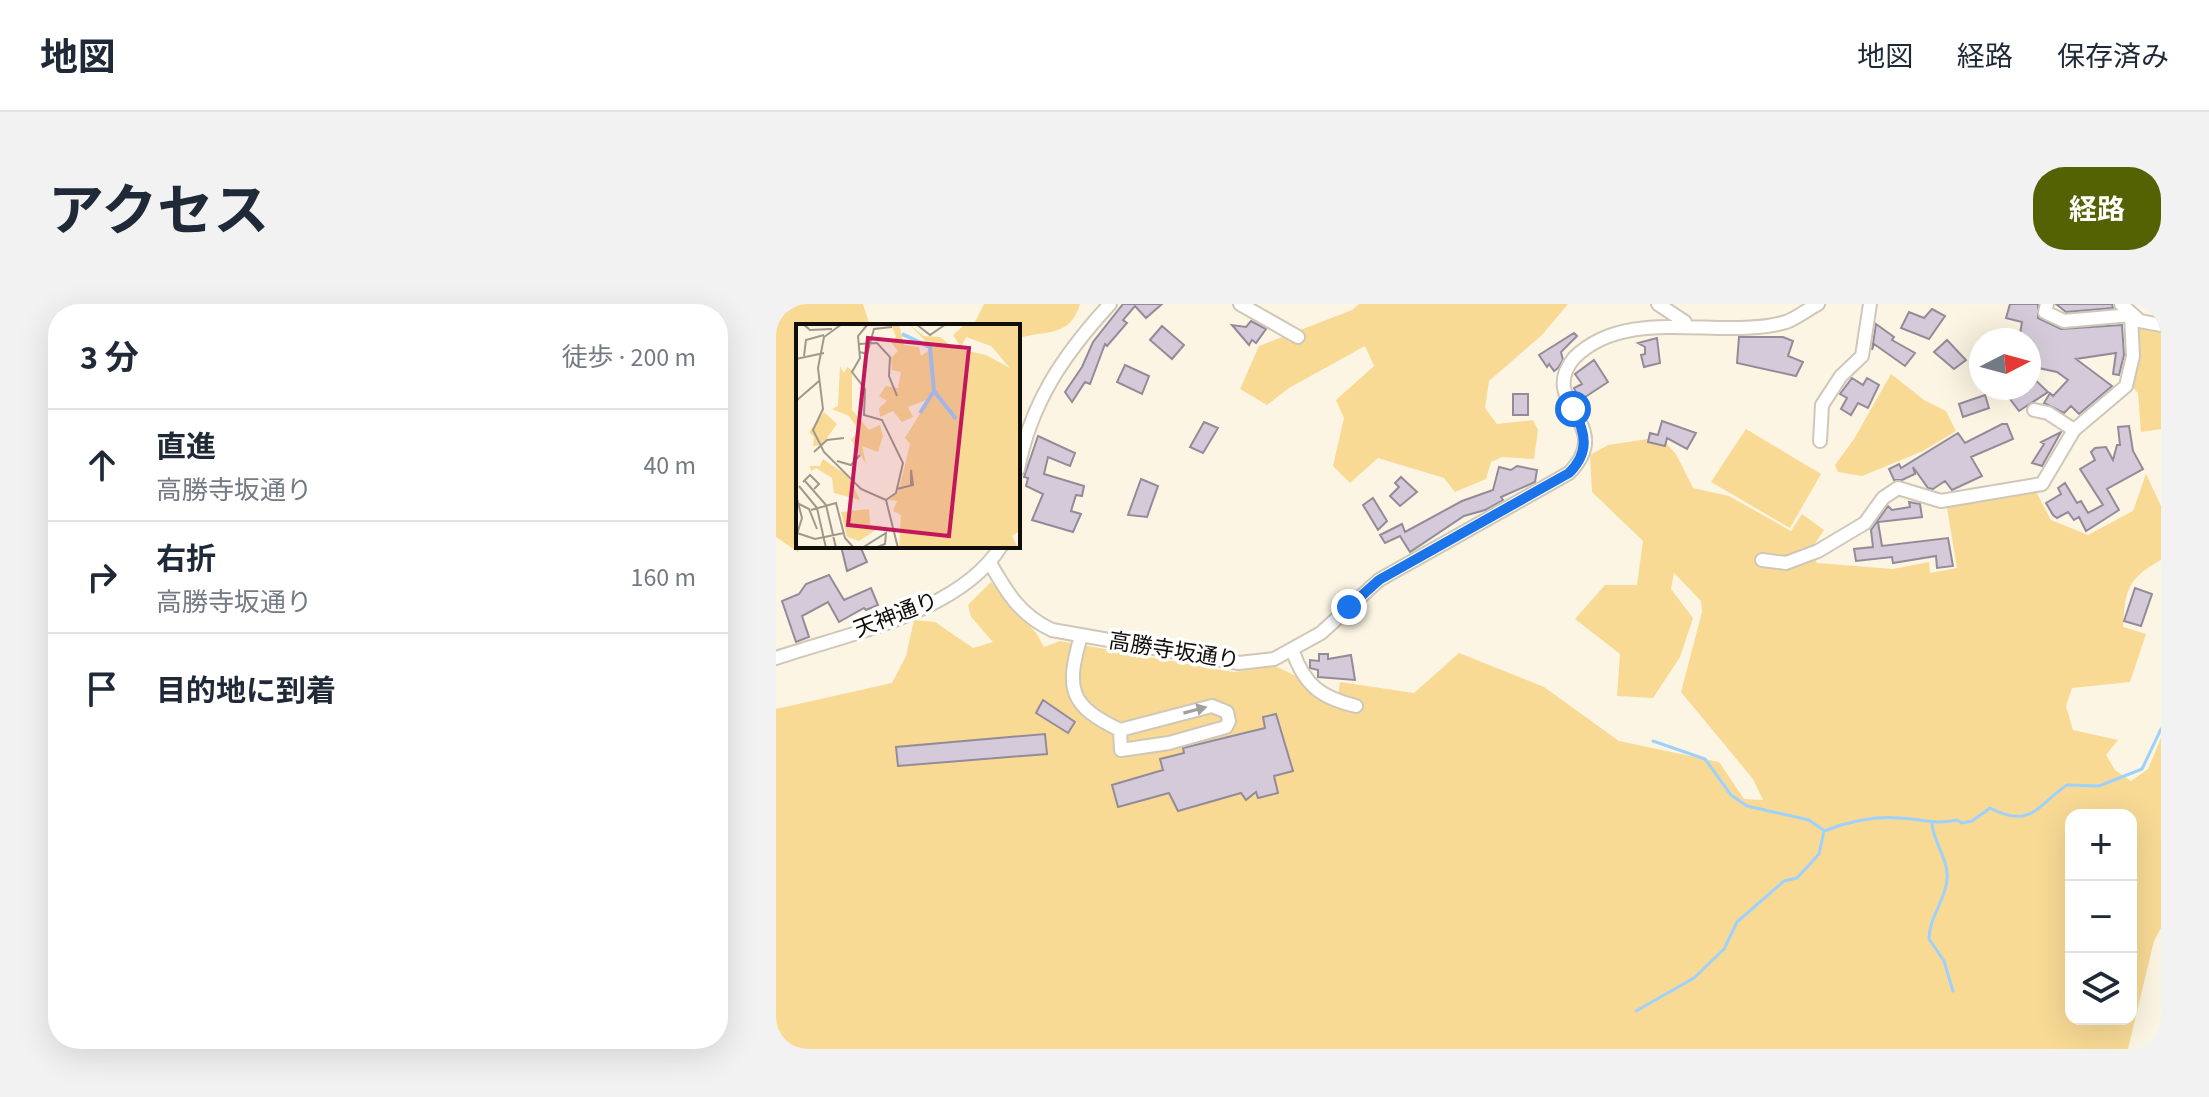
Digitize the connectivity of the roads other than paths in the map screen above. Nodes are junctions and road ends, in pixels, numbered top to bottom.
1 (1110, 304) edge
2 (1240, 304) edge
3 (1658, 304) edge
4 (1818, 304) edge
5 (1870, 304) edge
6 (2121, 304) edge
7 (2046, 308) edge
8 (2131, 315) junction
9 (1685, 322) junction
10 (2161, 325) edge
11 (1298, 337) dead end
12 (2034, 410) dead end
13 (2074, 430) junction
14 (1021, 436) edge
15 (1820, 441) dead end
16 (1000, 548) edge
17 (1762, 560) dead end
18 (990, 563) junction
19 (1081, 636) junction
20 (1293, 652) junction
21 (776, 658) edge
22 (1356, 706) dead end
23 (1120, 730) junction

1 - 14 street
2 - 11 street
3 - 9 street
4 - 9 street, 高勝寺坂通り
5 - 15 street
6 - 8 street
7 - 8 street
8 - 10 street
8 - 13 street
9 - 20 street, 高勝寺坂通り
12 - 13 street
13 - 17 street
16 - 18 street, 天神通り
18 - 19 street, 高勝寺坂通り
18 - 21 street, 天神通り
19 - 20 street, 高勝寺坂通り
19 - 23 street
20 - 22 street
23 -> 23 street

